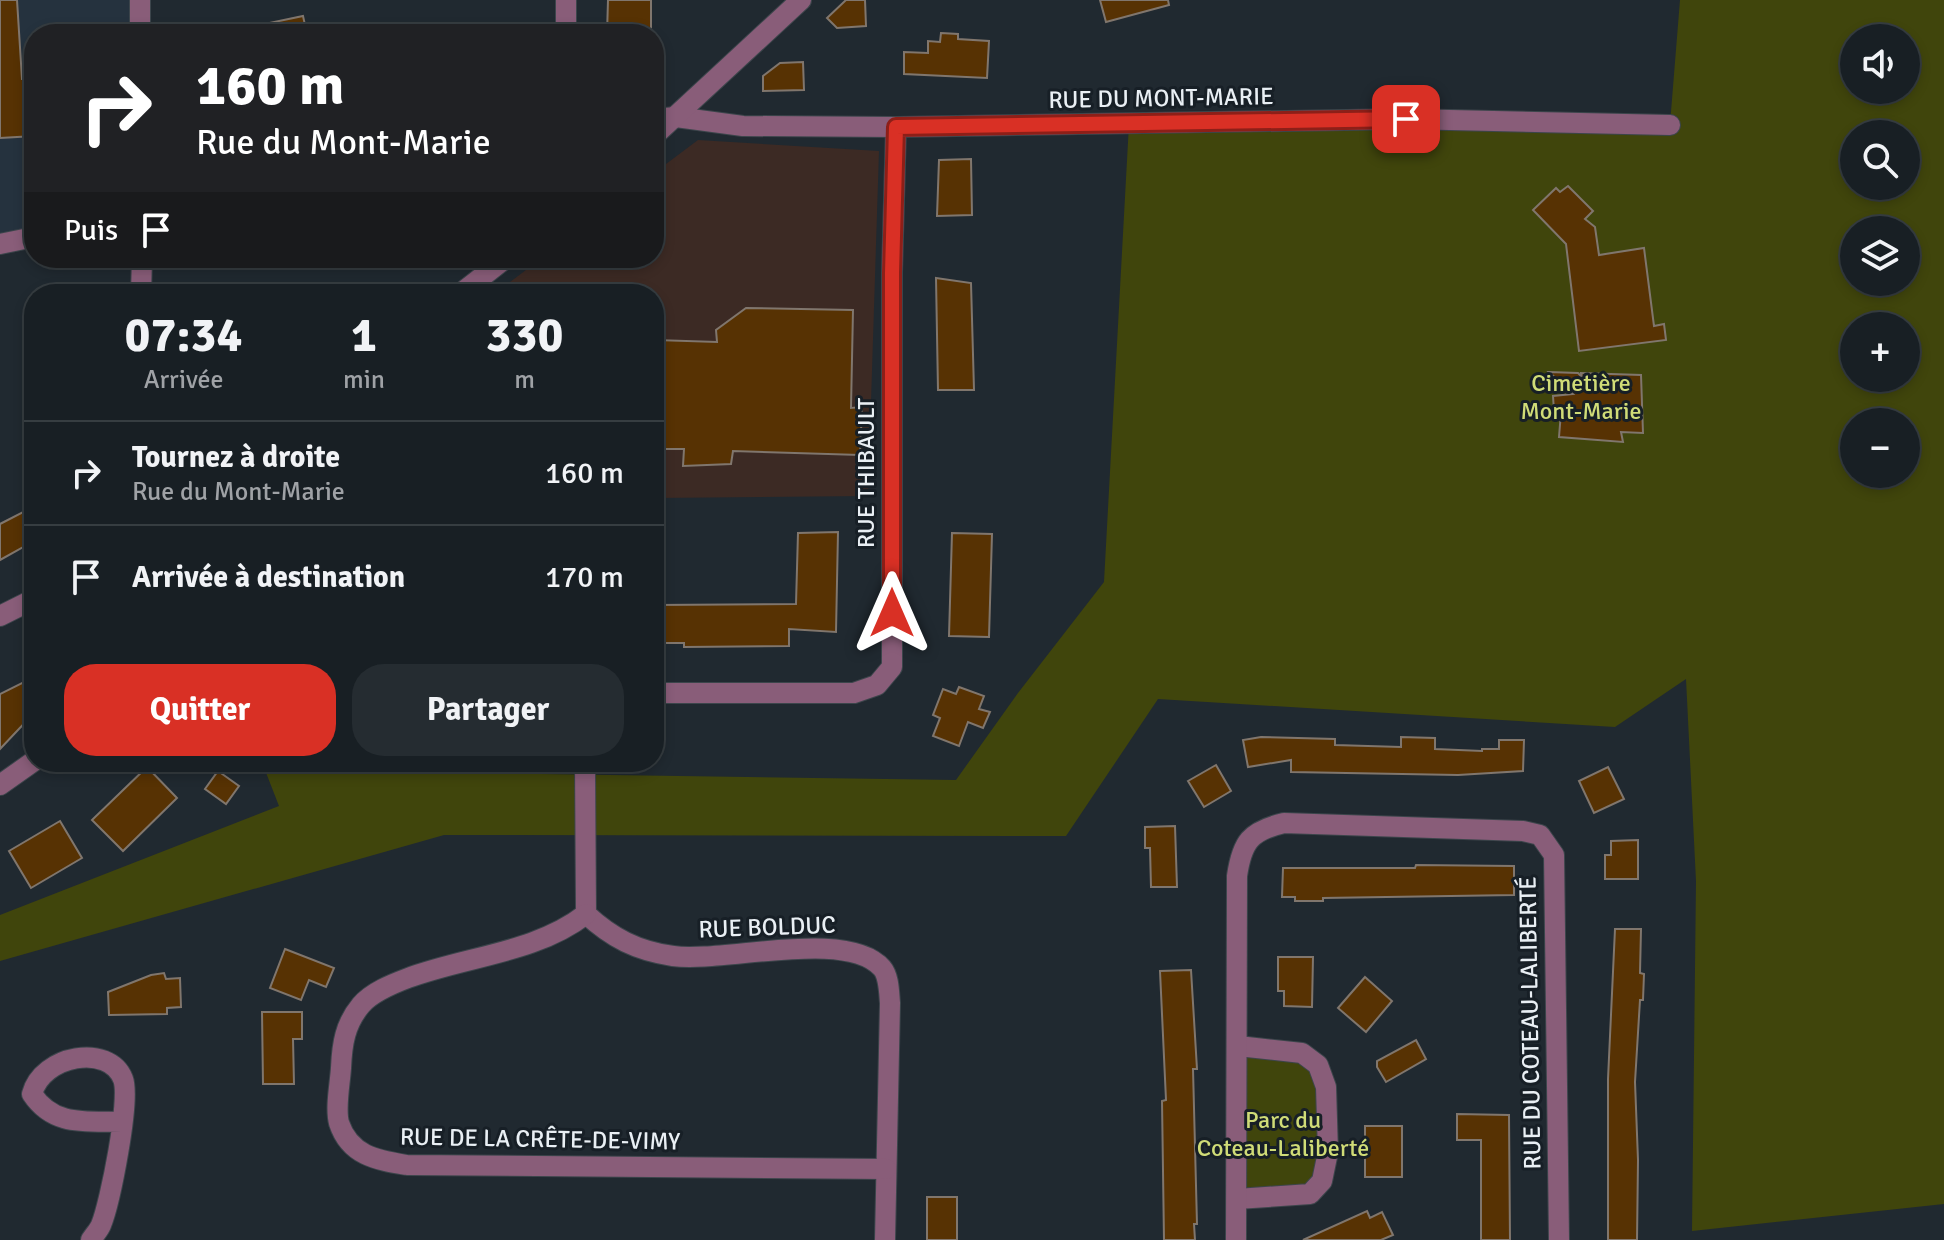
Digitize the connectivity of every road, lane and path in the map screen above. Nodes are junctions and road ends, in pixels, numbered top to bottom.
1 (140, 0) edge
2 (566, 0) edge
3 (801, 0) edge
4 (140, 24) edge
5 (566, 24) edge
6 (676, 117) junction
7 (664, 118) edge
8 (1670, 125) dead end
9 (664, 127) edge
10 (896, 127) junction
11 (24, 239) edge
12 (0, 244) edge
13 (493, 268) edge
14 (473, 284) edge
15 (24, 604) edge
16 (0, 616) edge
17 (664, 693) edge
18 (24, 768) edge
19 (585, 772) edge
20 (0, 785) edge
21 (586, 914) junction
22 (1238, 1046) junction
23 (122, 1122) junction
24 (886, 1169) junction
25 (1237, 1199) junction
26 (91, 1240) edge
27 (885, 1240) edge
28 (1236, 1240) edge
29 (1559, 1240) edge

1 - 4 street
2 - 5 street
3 - 6 street
6 - 7 street, RUE DU MONT-MARIE
6 - 9 street
6 - 10 street, RUE DU MONT-MARIE
8 - 10 street, RUE DU MONT-MARIE
10 - 17 street, RUE THIBAULT
11 - 12 street
13 - 14 street
15 - 16 street
18 - 20 street
19 - 21 street
21 - 24 street, RUE BOLDUC
21 - 24 street, RUE DE LA CRÊTE-DE-VIMY
22 - 25 street, RUE DU COTEAU-LALIBERTÉ
22 - 25 street
22 - 29 street, RUE DU COTEAU-LALIBERTÉ
23 - 23 street
23 - 26 street
24 - 27 street, RUE BOLDUC
25 - 28 street, RUE DU COTEAU-LALIBERTÉ

